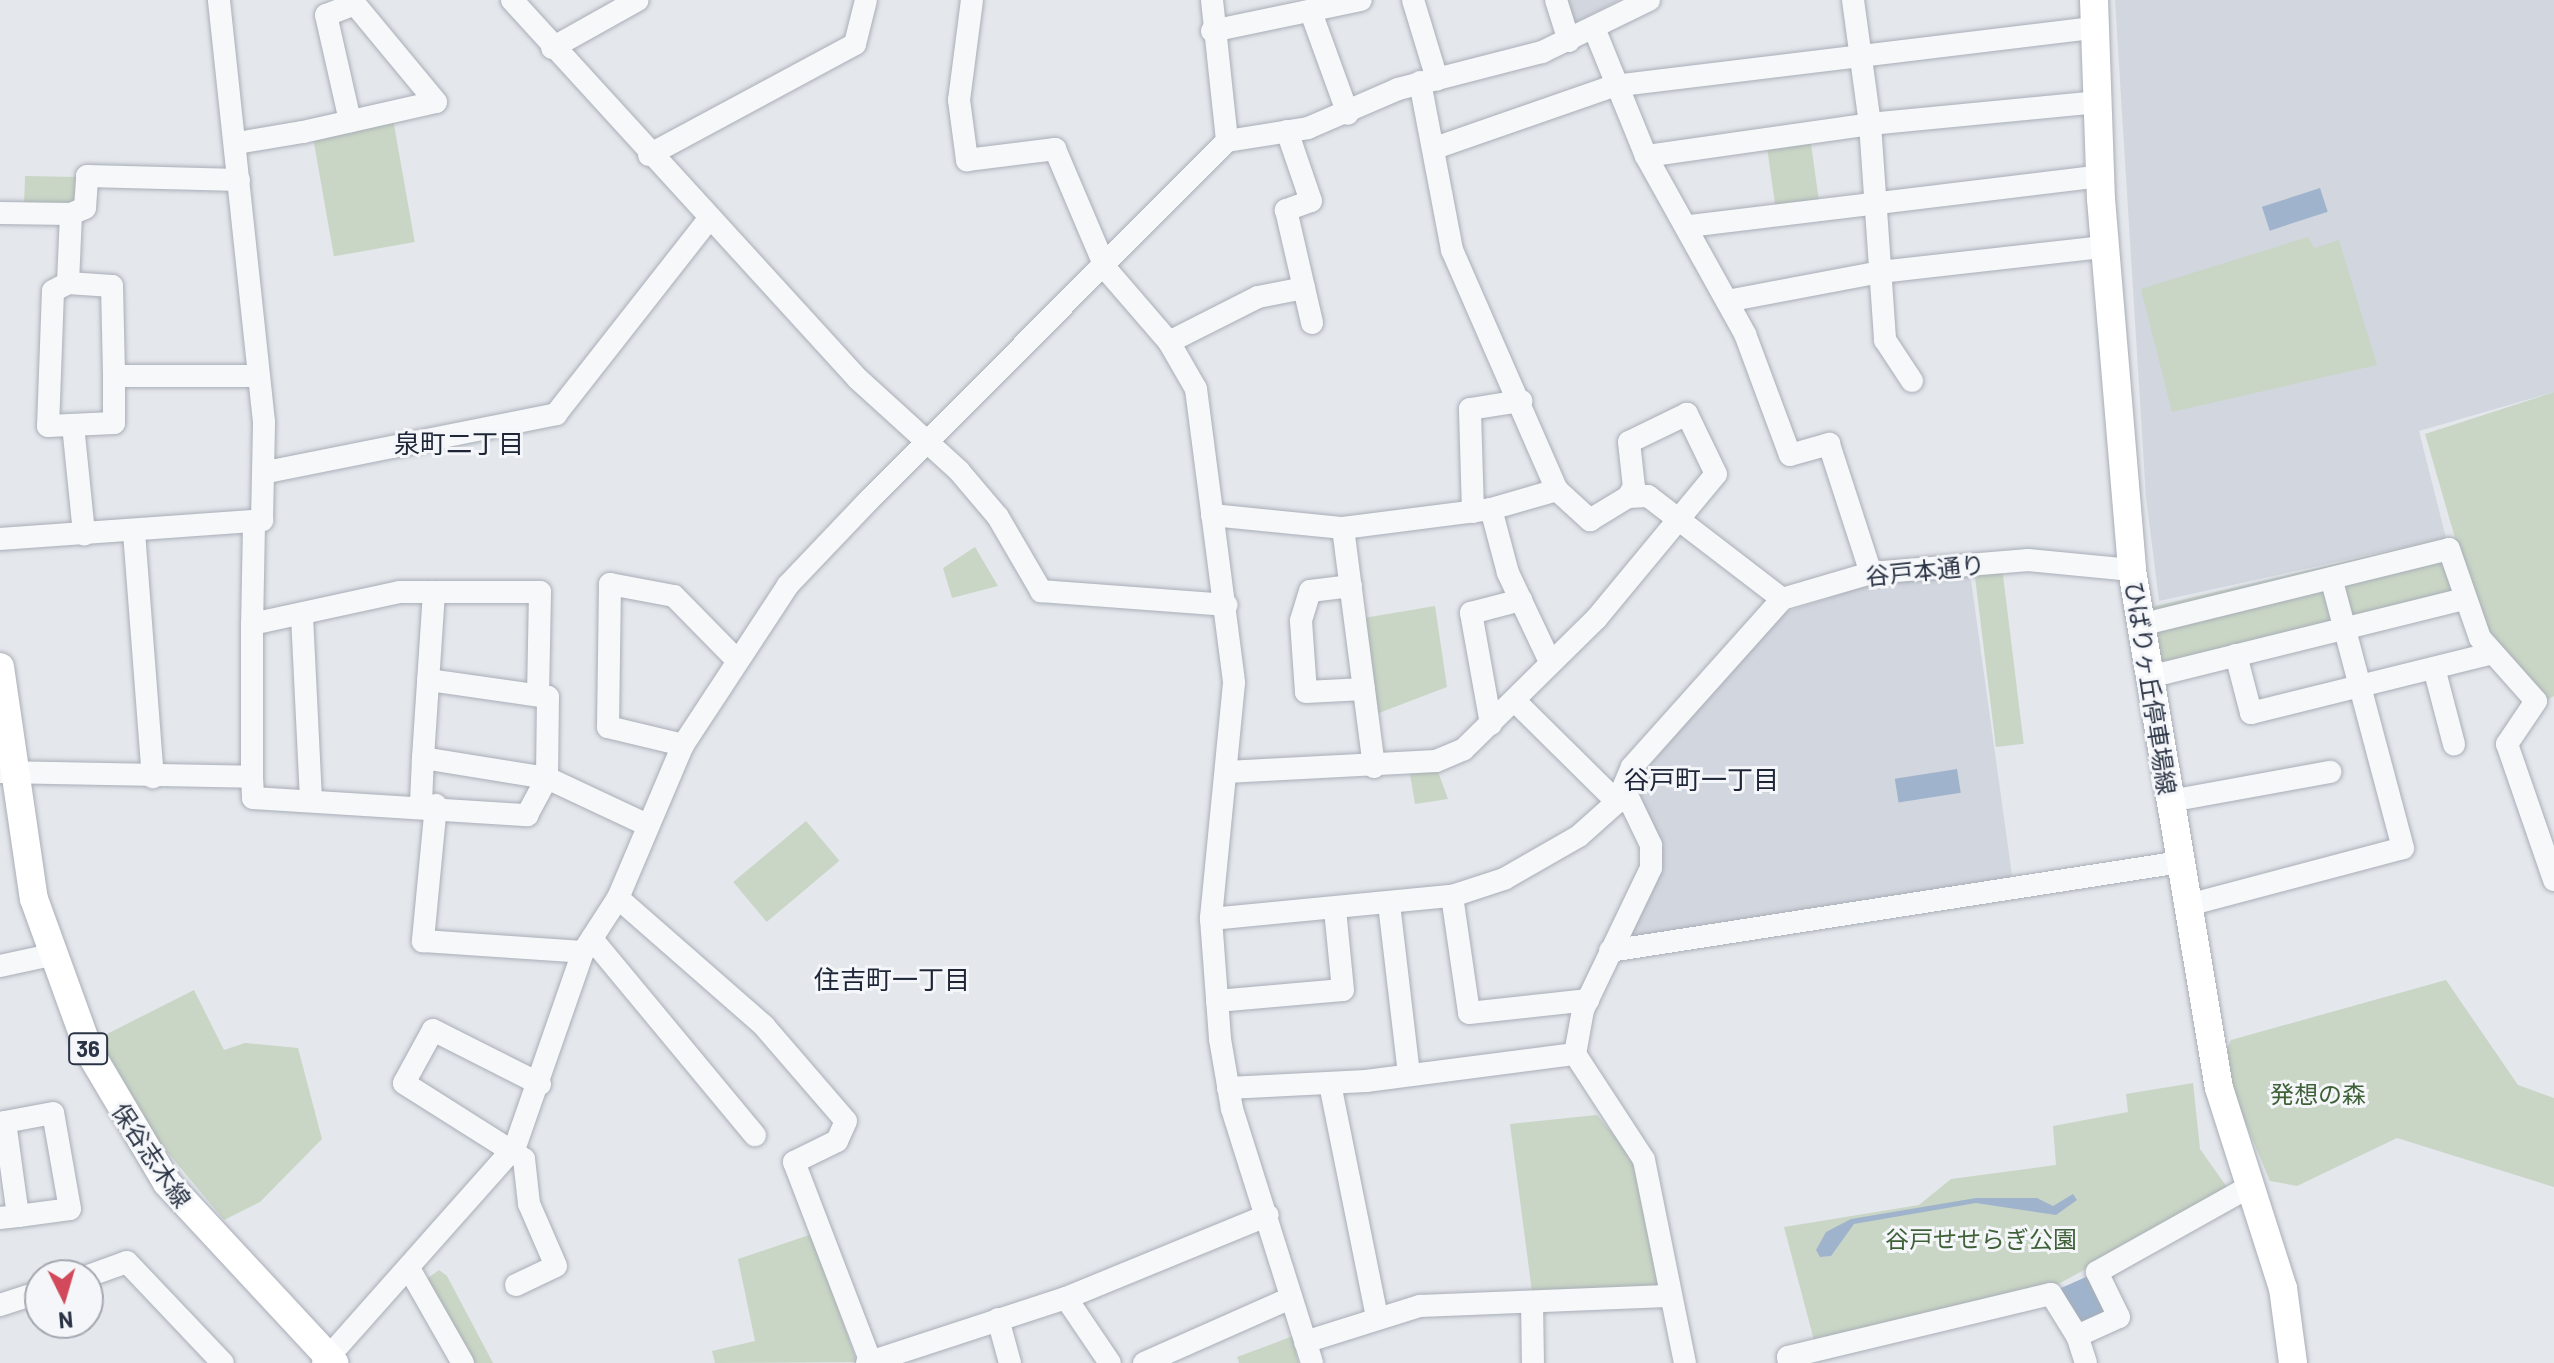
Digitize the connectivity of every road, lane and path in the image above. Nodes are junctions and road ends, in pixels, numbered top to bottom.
1 (219, 0) edge
2 (512, 0) edge
3 (638, 0) edge
4 (866, 0) edge
5 (972, 0) edge
6 (1212, 0) edge
7 (1361, 0) edge
8 (1413, 0) edge
9 (1556, 0) edge
10 (1649, 0) edge
11 (1853, 0) edge
12 (2094, 14) edge
13 (1312, 15) junction
14 (1594, 28) junction
15 (1212, 31) junction
16 (1569, 41) junction
17 (552, 48) junction
18 (1862, 53) junction
19 (1429, 81) junction
20 (1613, 86) junction
21 (2098, 102) junction
22 (1348, 114) junction
23 (350, 121) junction
24 (1870, 124) junction
25 (1287, 131) junction
26 (1227, 141) junction
27 (237, 143) junction
28 (1435, 148) junction
29 (649, 155) junction
30 (1646, 156) junction
31 (2100, 176) junction
32 (239, 180) junction
33 (1873, 199) junction
34 (0, 213) edge
35 (71, 214) junction
36 (708, 220) junction
37 (1689, 226) junction
38 (2104, 247) junction
39 (1106, 269) junction
40 (1880, 272) junction
41 (68, 283) junction
42 (1304, 288) junction
43 (1727, 301) junction
44 (1312, 323) dead end
45 (1169, 342) junction
46 (114, 376) junction
47 (258, 376) junction
48 (1912, 381) dead end
49 (1521, 401) junction
50 (73, 425) junction
51 (925, 443) junction
52 (267, 472) junction
53 (1557, 490) junction
54 (1628, 497) junction
55 (1482, 510) junction
56 (1212, 515) junction
57 (1679, 517) junction
58 (254, 524) junction
59 (1343, 528) junction
60 (134, 532) junction
61 (84, 534) junction
62 (0, 539) edge
63 (2132, 570) junction
64 (1871, 573) junction
65 (2331, 578) junction
66 (1351, 586) junction
67 (434, 592) junction
68 (1782, 599) junction
69 (2465, 599) junction
70 (1521, 600) junction
71 (1226, 605) junction
72 (302, 616) junction
73 (252, 624) junction
74 (2140, 625) junction
75 (2345, 628) junction
76 (2493, 653) junction
77 (2236, 655) junction
78 (736, 659) junction
79 (1550, 662) junction
80 (0, 667) edge
81 (2434, 668) junction
82 (2149, 677) junction
83 (428, 680) junction
84 (2360, 687) junction
85 (1364, 689) junction
86 (538, 695) junction
87 (1515, 701) junction
88 (1491, 724) junction
89 (2454, 744) dead end
90 (683, 745) junction
91 (423, 758) junction
92 (1374, 767) junction
93 (1226, 772) junction
94 (2330, 772) dead end
95 (7, 773) edge
96 (153, 777) junction
97 (252, 777) junction
98 (547, 778) junction
99 (1621, 797) junction
100 (311, 798) junction
101 (2170, 801) junction
102 (429, 804) junction
103 (645, 824) junction
104 (2180, 862) junction
105 (2554, 880) edge
106 (1452, 896) junction
107 (618, 898) junction
108 (1389, 904) junction
109 (2188, 905) junction
110 (1335, 910) junction
111 (1211, 919) junction
112 (588, 945) junction
113 (1610, 951) junction
114 (51, 955) junction
115 (0, 966) edge
116 (1588, 1000) junction
117 (1217, 1001) junction
118 (1575, 1054) junction
119 (1409, 1074) junction
120 (540, 1084) junction
121 (1330, 1084) junction
122 (1228, 1088) junction
123 (755, 1135) dead end
124 (515, 1147) junction
125 (2247, 1188) junction
126 (1268, 1215) junction
127 (9, 1217) edge
128 (104, 1270) edge
129 (411, 1272) junction
130 (516, 1285) dead end
131 (1667, 1296) junction
132 (24, 1297) edge
133 (1066, 1298) junction
134 (1291, 1298) junction
135 (1532, 1302) junction
136 (0, 1305) edge
137 (1377, 1317) junction
138 (998, 1319) junction
139 (2077, 1336) junction
140 (1308, 1352) edge
141 (215, 1360) edge
142 (329, 1361) edge
143 (869, 1362) edge
144 (463, 1363) edge
145 (1010, 1363) edge
146 (1110, 1363) edge
147 (1144, 1363) edge
148 (1533, 1363) edge
149 (1685, 1363) edge
150 (1789, 1363) edge
151 (2086, 1363) edge
152 (2293, 1363) edge

1 - 27 street
2 - 17 street
3 - 17 street
4 - 29 street
5 - 39 street
6 - 15 street
7 - 13 street
8 - 19 street
9 - 16 street
10 - 14 street
11 - 18 street
12 - 18 street
12 - 21 main road, ひばりヶ丘停車場線
13 - 15 street
13 - 22 street
14 - 16 street
14 - 20 street
15 - 26 street
16 - 19 street
17 - 29 street
18 - 20 street
18 - 24 street
19 - 22 street
19 - 28 street
20 - 28 street
20 - 30 street
21 - 24 street
21 - 31 main road, ひばりヶ丘停車場線
22 - 25 street
23 - 23 street
23 - 27 street
24 - 30 street
24 - 33 street
25 - 26 street
25 - 42 street
26 - 39 street
27 - 32 street
28 - 49 street
29 - 36 street
30 - 37 street
31 - 33 street
31 - 38 main road, ひばりヶ丘停車場線
32 - 35 street
32 - 47 street
33 - 37 street
33 - 40 street
34 - 35 street
35 - 41 street
36 - 51 street
36 - 52 street
37 - 43 street
38 - 40 street
38 - 63 main road, ひばりヶ丘停車場線
39 - 45 street
39 - 51 street
40 - 43 street
40 - 48 street
41 - 46 street
41 - 50 street
42 - 44 street
42 - 45 street
43 - 64 street
45 - 56 street
46 - 47 street
46 - 50 street
47 - 52 street
49 - 53 street
49 - 55 street
50 - 61 street
51 - 71 street
51 - 78 street
52 - 58 street
53 - 54 street
53 - 55 street
54 - 57 street
54 - 57 street
55 - 59 street
55 - 70 street
56 - 59 street
56 - 71 street
57 - 68 street
57 - 79 street
58 - 60 street
58 - 73 street
59 - 66 street
60 - 61 street
60 - 96 street
61 - 62 street
63 - 64 street, 谷戸本通り
63 - 74 main road, ひばりヶ丘停車場線
64 - 68 street, 谷戸本通り
65 - 69 street
65 - 74 street
65 - 75 street
66 - 85 street
66 - 85 street
67 - 72 street
67 - 83 street
67 - 86 street
68 - 99 street
69 - 75 street
69 - 76 street
70 - 79 street
70 - 88 street
71 - 93 street
72 - 73 street
72 - 100 street
73 - 97 street
74 - 82 main road, ひばりヶ丘停車場線
75 - 77 street
75 - 84 street
76 - 81 street
76 - 105 street
77 - 82 street
77 - 84 street
78 - 90 street
78 - 90 street
79 - 87 street
80 - 95 main road, 保谷志木線 / 36
81 - 84 street
81 - 89 street
82 - 101 main road, ひばりヶ丘停車場線
83 - 86 street
83 - 91 street
84 - 109 street
85 - 92 street
86 - 98 street
87 - 88 street
87 - 99 street
88 - 92 street
90 - 103 street
91 - 98 street
91 - 102 street
92 - 93 street
93 - 111 street
94 - 101 street
95 - 96 street
95 - 114 main road, 保谷志木線 / 36
96 - 97 street
97 - 100 street
98 - 102 street
98 - 103 street
99 - 106 street
99 - 113 street
100 - 102 street
101 - 104 main road, ひばりヶ丘停車場線
102 - 112 street
103 - 107 street
104 - 109 main road, ひばりヶ丘停車場線
104 - 113 street
106 - 108 street
106 - 116 street
107 - 112 street
107 - 143 street
108 - 110 street
108 - 119 street
109 - 125 main road, ひばりヶ丘停車場線
110 - 111 street
110 - 117 street
111 - 117 street
112 - 120 street
112 - 123 street
113 - 116 street
114 - 115 street
114 - 142 main road, 保谷志木線 / 36
116 - 118 street
117 - 122 street
118 - 119 street
118 - 131 street
119 - 121 street
120 - 124 street
120 - 124 street
121 - 122 street
121 - 137 street
122 - 126 street
124 - 129 street
124 - 130 street
125 - 139 street
125 - 152 main road, ひばりヶ丘停車場線
126 - 133 street
126 - 134 street
127 - 127 street
128 - 141 street
129 - 142 street
129 - 144 street
131 - 135 street
131 - 149 street
132 - 136 street
133 - 138 street
133 - 146 street
134 - 140 street
134 - 147 street
135 - 137 street
135 - 148 street
137 - 140 street
138 - 143 street
138 - 145 street
139 - 150 street
139 - 151 street

